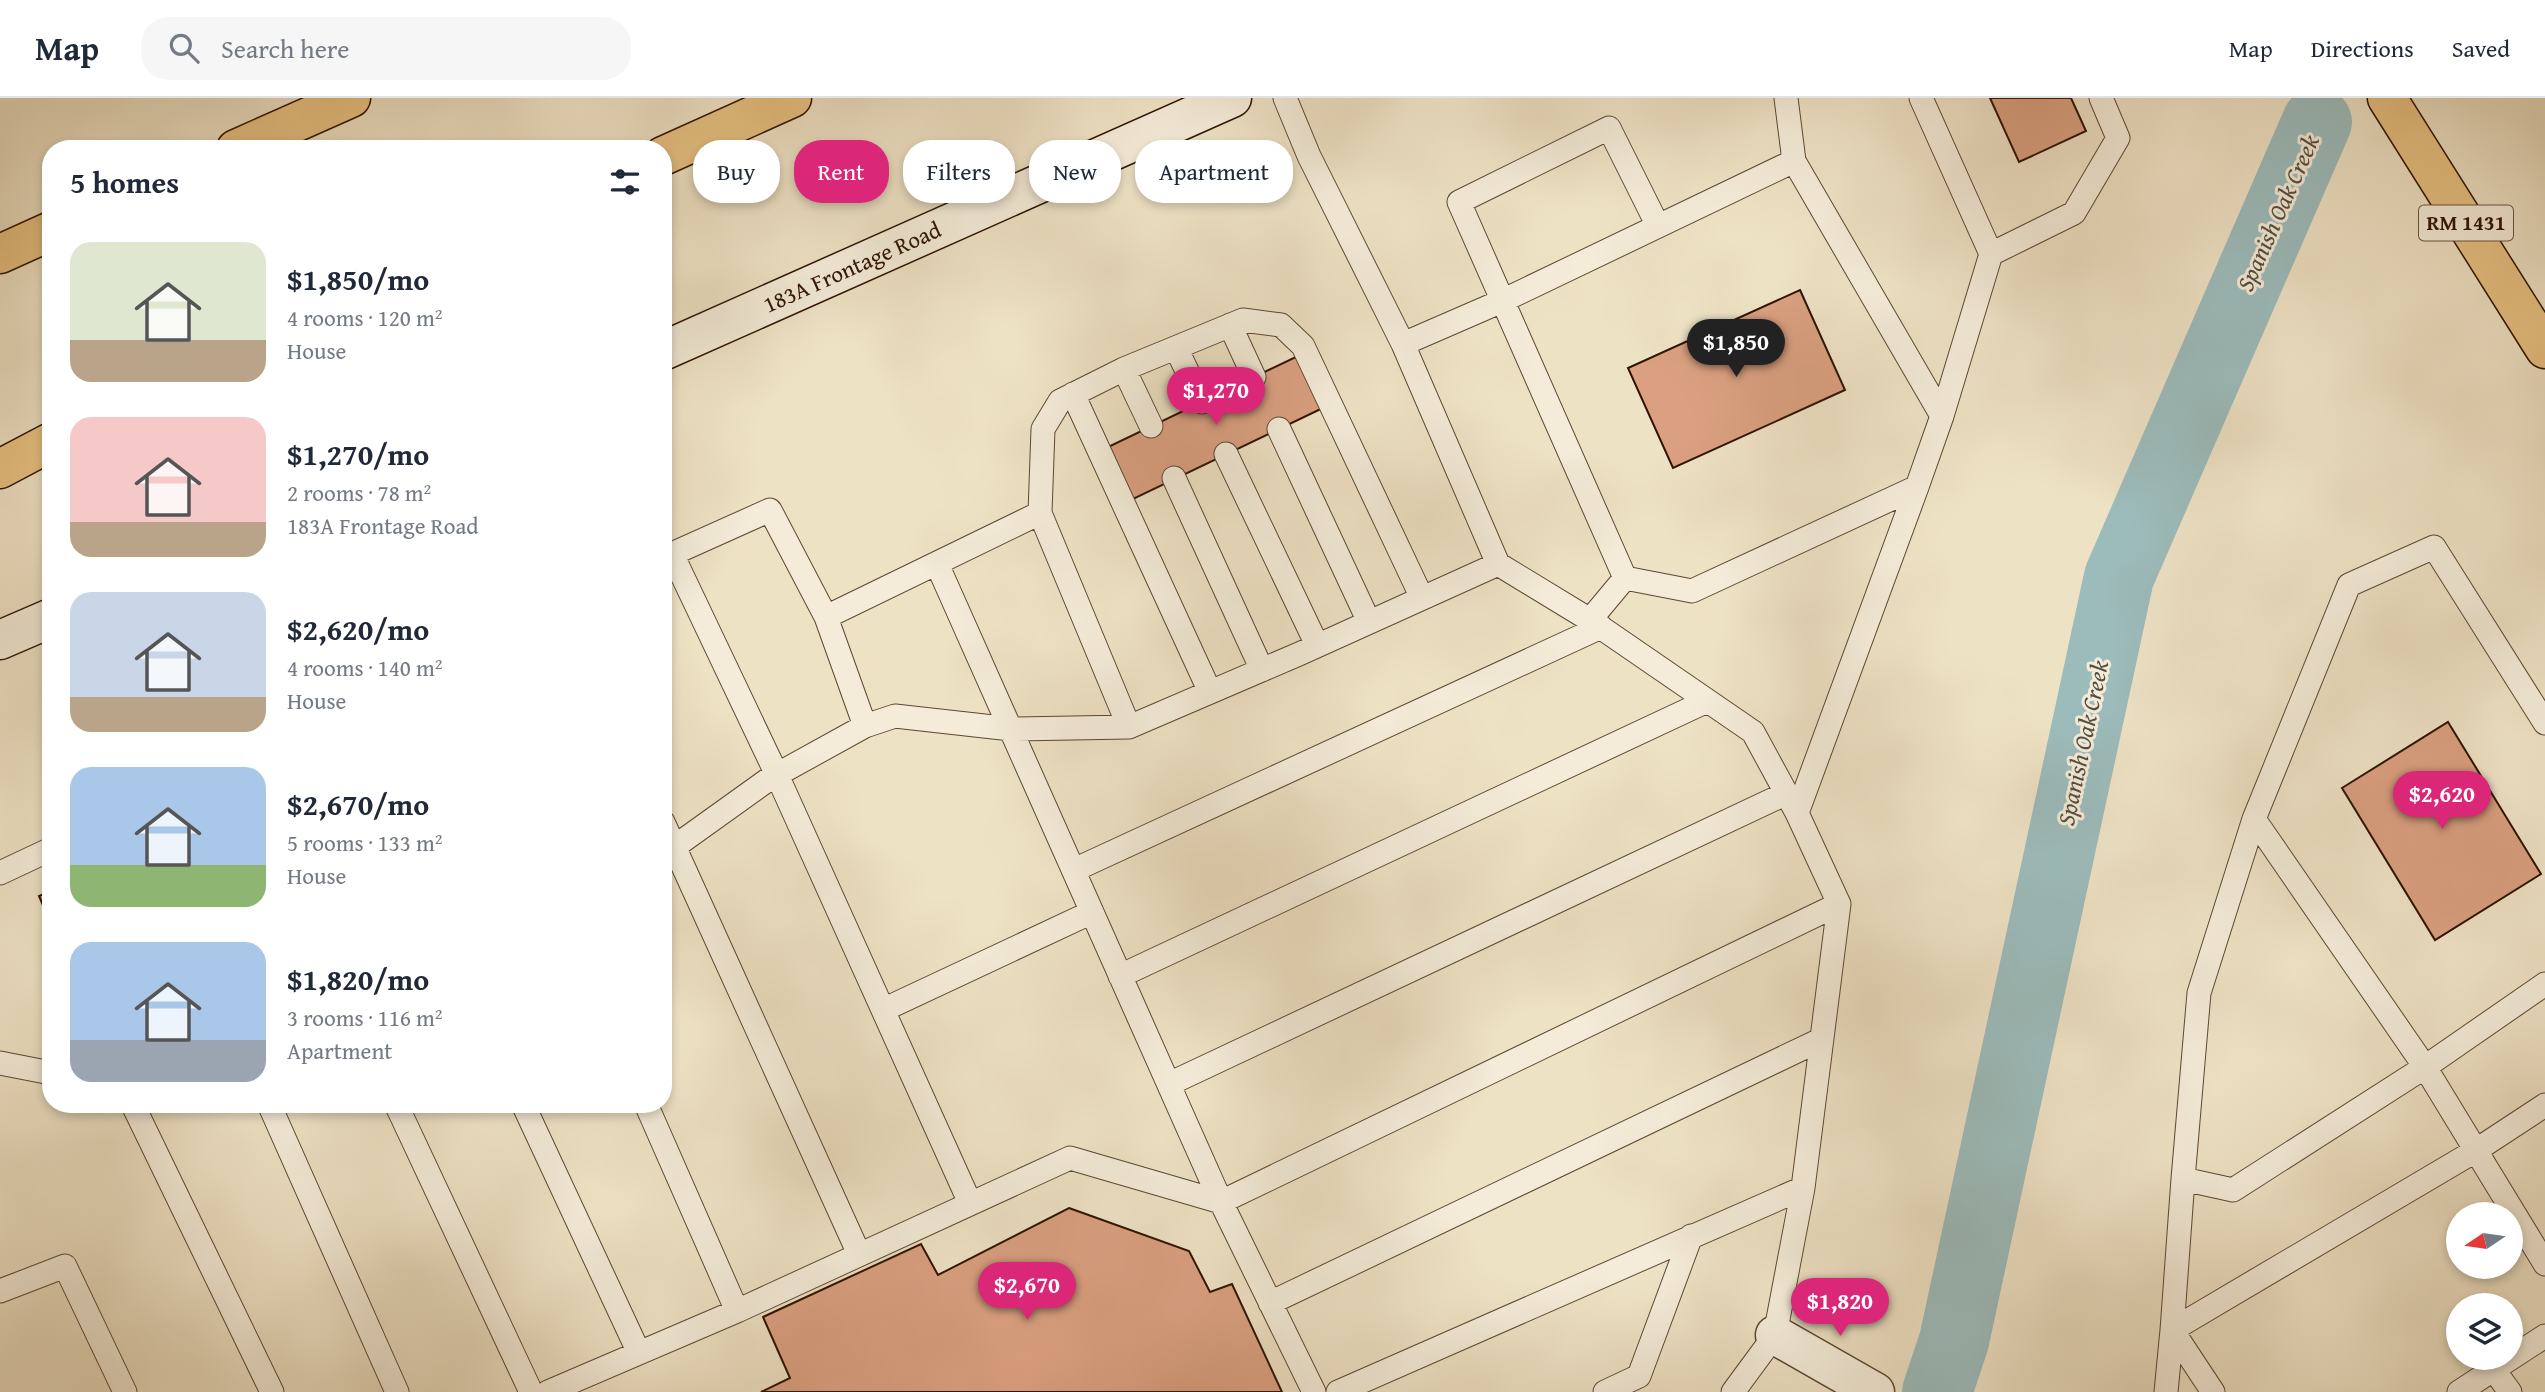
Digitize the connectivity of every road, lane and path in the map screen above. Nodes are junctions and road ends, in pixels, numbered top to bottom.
1 (351, 98) edge
2 (792, 98) edge
3 (1232, 98) edge
4 (1285, 98) edge
5 (1786, 98) edge
6 (1921, 98) edge
7 (2101, 98) edge
8 (2387, 98) edge
9 (256, 140) edge
10 (672, 152) edge
11 (1794, 161) junction
12 (1658, 226) junction
13 (42, 235) edge
14 (0, 254) edge
15 (1991, 254) junction
16 (1502, 301) junction
17 (1230, 326) junction
18 (1403, 344) junction
19 (672, 347) edge
20 (1176, 348) junction
21 (2545, 349) edge
22 (1124, 369) junction
23 (1254, 377) dead end
24 (1073, 394) junction
25 (1202, 402) dead end
26 (1942, 416) junction
27 (1151, 426) dead end
28 (1279, 429) dead end
29 (42, 431) edge
30 (0, 447) edge
31 (42, 447) edge
32 (1226, 454) dead end
33 (0, 469) edge
34 (1174, 478) dead end
35 (1917, 487) junction
36 (1040, 513) junction
37 (672, 554) edge
38 (672, 564) edge
39 (937, 564) junction
40 (1498, 564) junction
41 (1625, 578) junction
42 (1422, 598) junction
43 (826, 617) junction
44 (42, 622) edge
45 (1369, 622) junction
46 (1595, 623) junction
47 (0, 640) edge
48 (1317, 646) junction
49 (1262, 670) junction
50 (1210, 692) junction
51 (1707, 701) junction
52 (2545, 723) edge
53 (865, 726) junction
54 (1129, 727) junction
55 (1011, 729) junction
56 (777, 775) junction
57 (1792, 803) junction
58 (2255, 819) junction
59 (672, 849) edge
60 (42, 853) edge
61 (672, 857) edge
62 (1074, 870) junction
63 (0, 873) edge
64 (1839, 904) junction
65 (1092, 912) junction
66 (1120, 976) junction
67 (2545, 984) edge
68 (883, 1010) junction
69 (1820, 1040) junction
70 (0, 1062) edge
71 (2425, 1067) junction
72 (42, 1071) edge
73 (1169, 1084) junction
74 (2545, 1105) edge
75 (137, 1113) edge
76 (273, 1113) edge
77 (400, 1113) edge
78 (527, 1113) edge
79 (650, 1113) edge
80 (2475, 1151) junction
81 (2183, 1179) junction
82 (1803, 1188) junction
83 (1221, 1202) junction
84 (970, 1203) junction
85 (1691, 1236) junction
86 (859, 1255) junction
87 (2545, 1264) edge
88 (0, 1291) edge
89 (1270, 1303) junction
90 (737, 1311) junction
91 (2172, 1330) junction
92 (1775, 1335) junction
93 (2545, 1336) edge
94 (2523, 1351) edge
95 (639, 1353) junction
96 (2494, 1370) joint
97 (125, 1392) edge
98 (272, 1392) edge
99 (397, 1392) edge
100 (531, 1392) edge
101 (548, 1392) edge
102 (1314, 1392) edge
103 (1338, 1392) edge
104 (1605, 1392) edge
105 (1732, 1392) edge
106 (1875, 1392) edge
107 (2166, 1392) edge
108 (2213, 1392) edge
109 (2459, 1392) edge
110 (2510, 1392) edge

1 - 9 main road
2 - 10 main road
3 - 19 main road, 183A Frontage Road
4 - 18 lane
5 - 11 lane
6 - 15 lane
7 - 15 lane
8 - 21 main road, RM 1431
11 - 12 lane
11 - 26 lane
12 - 16 lane
12 - 16 lane
13 - 14 main road
15 - 26 lane
16 - 18 lane
16 - 41 lane
17 - 20 lane
17 - 23 lane
17 - 42 lane
18 - 40 lane
20 - 22 lane
20 - 25 lane
22 - 24 lane
22 - 27 lane
24 - 36 lane
24 - 50 lane
26 - 35 lane
28 - 45 lane
29 - 30 main road
31 - 33 main road
32 - 48 lane
34 - 49 lane
35 - 41 lane
35 - 57 lane
36 - 39 lane
36 - 54 lane
37 - 43 lane
38 - 56 lane
39 - 43 lane
39 - 55 lane
40 - 42 lane
40 - 46 lane
41 - 46 lane
42 - 45 lane
43 - 53 lane
44 - 47 main road
45 - 48 lane
46 - 51 lane
46 - 62 lane
48 - 49 lane
49 - 50 lane
50 - 54 lane
51 - 57 lane
51 - 66 lane
52 - 58 lane
53 - 55 lane
53 - 56 lane
54 - 55 lane
55 - 62 lane
56 - 59 lane
56 - 68 lane
57 - 64 lane
57 - 73 lane
58 - 71 lane
58 - 81 lane
60 - 63 lane
61 - 86 lane
62 - 65 lane
64 - 69 lane
64 - 83 lane
65 - 66 lane
65 - 68 lane
66 - 73 lane
67 - 71 lane
68 - 84 lane
69 - 82 lane
69 - 89 lane
70 - 72 lane
71 - 80 lane
71 - 81 lane
73 - 83 lane
74 - 80 lane
75 - 98 lane
76 - 99 lane
77 - 100 lane
78 - 95 lane
79 - 90 lane
80 - 87 lane
80 - 91 lane
81 - 91 lane
82 - 85 lane
82 - 92 lane
83 - 84 lane
83 - 89 lane
84 - 86 lane
85 - 103 lane
85 - 104 lane
86 - 90 lane
88 - 97 lane
89 - 102 lane
90 - 95 lane
91 - 107 lane
91 - 108 lane
92 - 105 lane
92 - 106 main road
93 - 94 lane
95 - 101 lane
96 - 109 lane
96 - 110 lane

